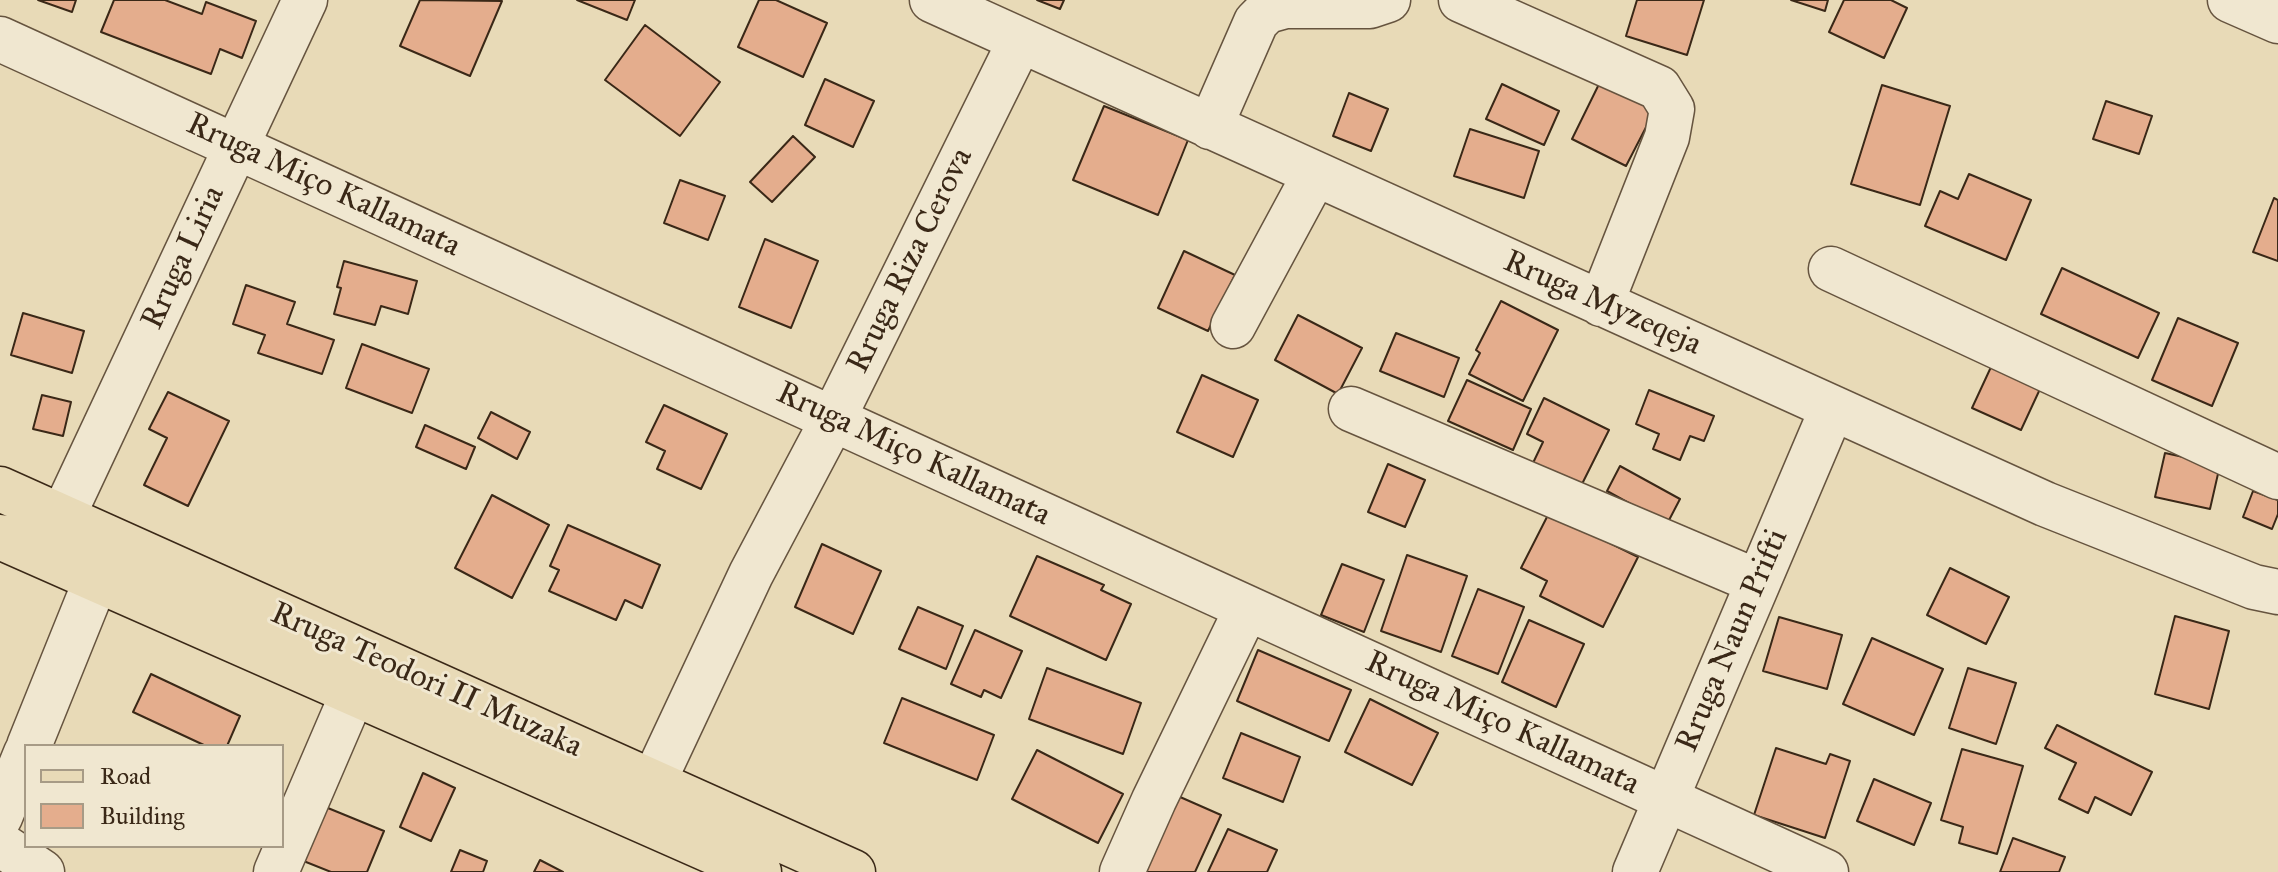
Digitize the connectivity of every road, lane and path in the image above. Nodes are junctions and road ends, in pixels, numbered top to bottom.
1 (305, 0) edge
2 (932, 0) edge
3 (1388, 0) edge
4 (1461, 0) edge
5 (2230, 0) edge
6 (2278, 21) edge
7 (0, 39) edge
8 (1020, 41) junction
9 (1210, 127) junction
10 (236, 147) junction
11 (1315, 174) junction
12 (1831, 269) dead end
13 (1601, 304) junction
14 (1233, 326) dead end
15 (1351, 409) dead end
16 (1832, 409) junction
17 (833, 419) junction
18 (2278, 477) edge
19 (0, 489) edge
20 (63, 516) junction
21 (0, 537) edge
22 (96, 580) junction
23 (1758, 582) junction
24 (2278, 592) edge
25 (1247, 608) junction
26 (353, 693) junction
27 (30, 744) edge
28 (24, 758) edge
29 (653, 783) junction
30 (1666, 799) junction
31 (0, 817) edge
32 (0, 844) edge
33 (42, 872) edge
34 (276, 872) edge
35 (759, 872) edge
36 (853, 872) edge
37 (1122, 872) edge
38 (1635, 872) edge
39 (1826, 872) edge

1 - 10 street, Rruga Liria
2 - 8 street, Rruga Myzeqeja
3 - 9 street
4 - 13 street
5 - 6 street
7 - 10 street, Rruga Miço Kallamata
8 - 9 street, Rruga Myzeqeja
8 - 17 street, Rruga Riza Cerova
9 - 11 street, Rruga Myzeqeja
10 - 17 street, Rruga Miço Kallamata
10 - 20 street, Rruga Liria
11 - 13 street, Rruga Myzeqeja
11 - 14 street
12 - 18 street
13 - 16 street, Rruga Myzeqeja
15 - 23 street
16 - 23 street, Rruga Naun Prifti
16 - 24 street, Rruga Myzeqeja
17 - 25 street, Rruga Miço Kallamata
17 - 29 street, Rruga Riza Cerova
19 - 20 main road, Rruga Teodori II Muzaka
20 - 29 main road, Rruga Teodori II Muzaka
21 - 22 main road, Rruga Teodori II Muzaka
22 - 26 main road, Rruga Teodori II Muzaka
22 - 27 street
23 - 30 street, Rruga Naun Prifti
25 - 30 street, Rruga Miço Kallamata
25 - 37 street
26 - 34 street
26 - 35 main road, Rruga Teodori II Muzaka
28 - 31 street
29 - 36 main road, Rruga Teodori II Muzaka
30 - 38 street, Rruga Naun Prifti
30 - 39 street, Rruga Miço Kallamata
32 - 33 street

